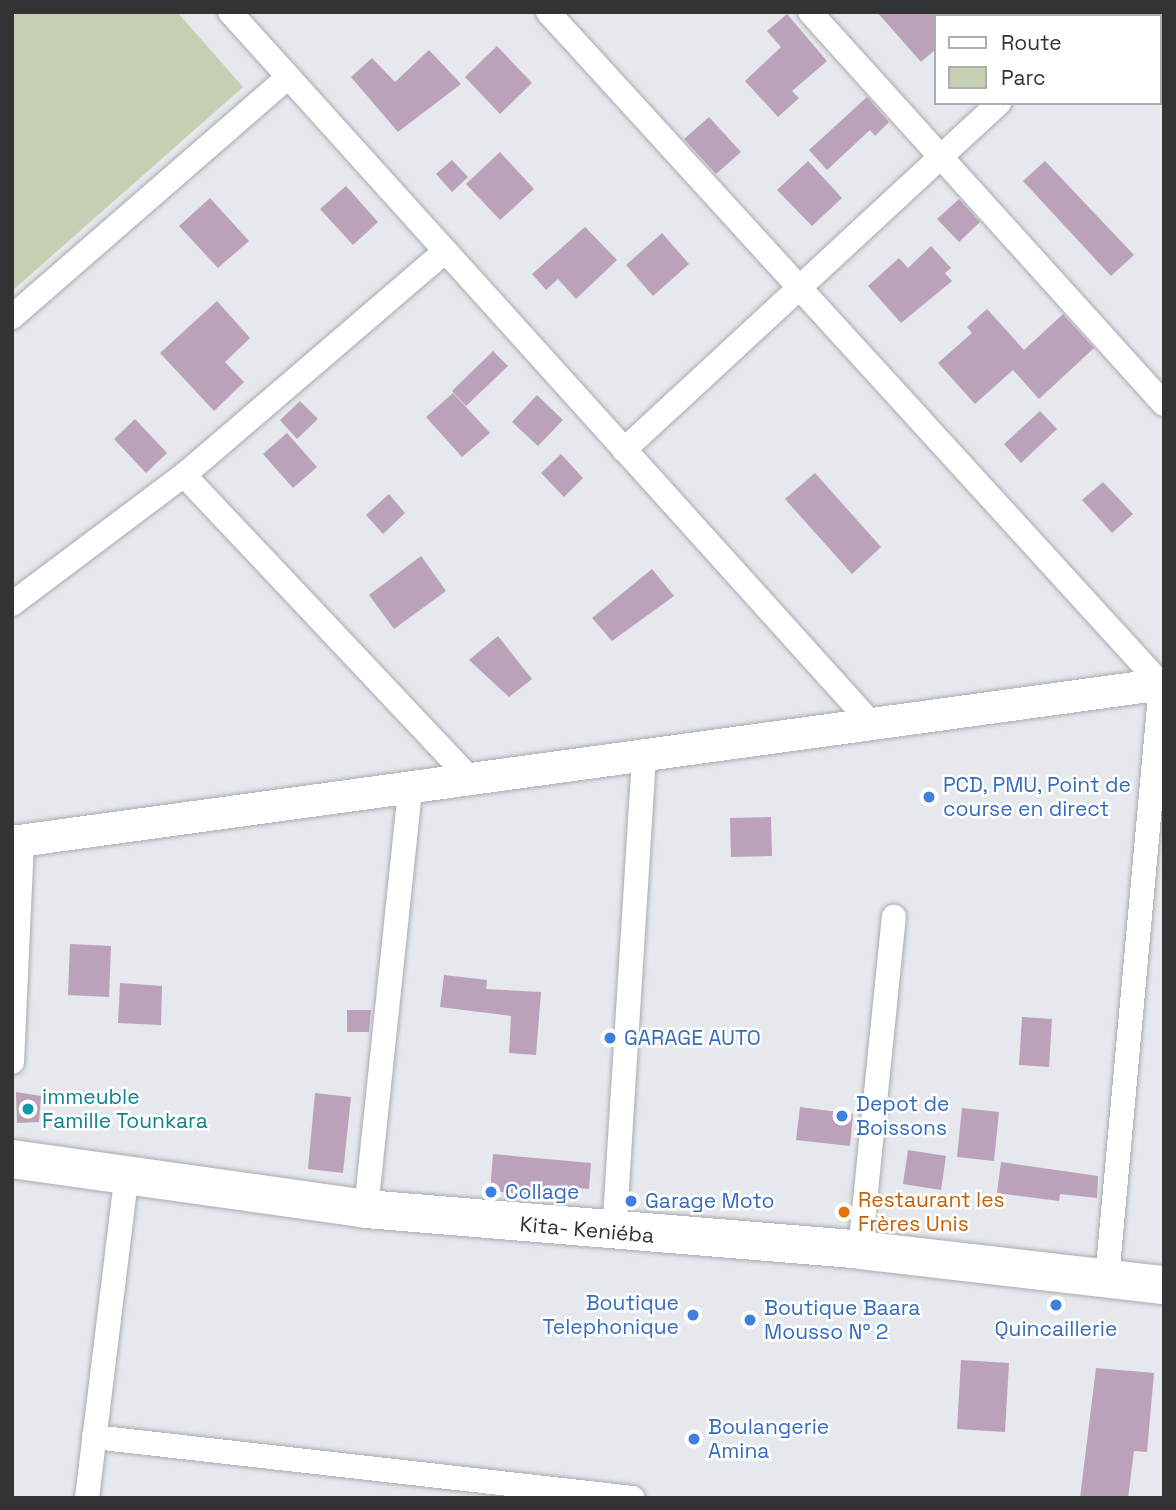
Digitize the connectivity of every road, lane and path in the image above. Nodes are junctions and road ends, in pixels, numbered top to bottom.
1 (230, 12) edge
2 (548, 12) edge
3 (810, 12) edge
4 (288, 77) junction
5 (997, 105) edge
6 (941, 157) junction
7 (445, 251) junction
8 (799, 288) junction
9 (12, 317) edge
10 (1164, 404) edge
11 (624, 450) junction
12 (184, 475) junction
13 (12, 604) edge
14 (1162, 684) edge
15 (872, 724) junction
16 (644, 755) junction
17 (470, 779) junction
18 (410, 787) junction
19 (17, 841) edge
20 (894, 917) dead end
21 (12, 1062) edge
22 (12, 1159) edge
23 (127, 1171) junction
24 (366, 1209) junction
25 (614, 1234) junction
26 (860, 1250) junction
27 (1107, 1279) junction
28 (1164, 1285) edge
29 (94, 1437) junction
30 (86, 1498) edge
31 (633, 1498) edge

1 - 4 street
2 - 8 street
3 - 6 street
4 - 7 street
4 - 9 street
5 - 6 street
6 - 8 street
6 - 10 street
7 - 11 street
7 - 12 street
8 - 11 street
8 - 14 street
11 - 15 street
12 - 13 street
12 - 17 street
14 - 15 street
14 - 27 street
15 - 16 street
16 - 17 street
16 - 25 street
17 - 18 street
18 - 19 street
18 - 24 street
19 - 21 street
20 - 26 street
22 - 23 main road, Kita- Keniéba
23 - 24 main road, Kita- Keniéba
23 - 29 street
24 - 25 main road, Kita- Keniéba
25 - 26 main road, Kita- Keniéba
26 - 27 main road, Kita- Keniéba
27 - 28 main road, Kita- Keniéba
29 - 30 street
29 - 31 street

